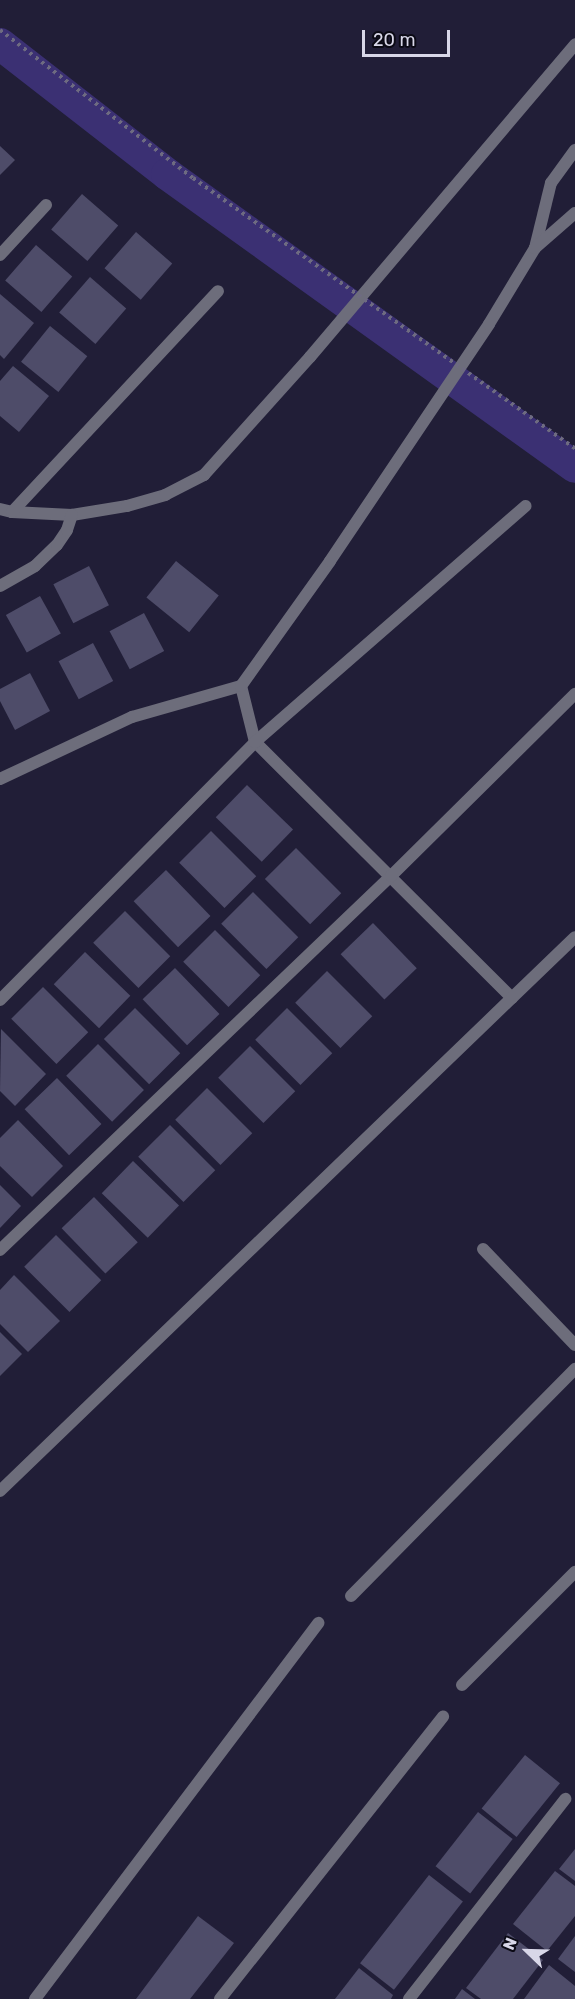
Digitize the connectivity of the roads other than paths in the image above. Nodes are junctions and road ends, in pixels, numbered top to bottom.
1 (575, 44) edge
2 (575, 150) edge
3 (46, 205) dead end
4 (575, 213) edge
5 (535, 248) junction
6 (0, 255) edge
7 (218, 291) dead end
8 (526, 506) dead end
9 (6, 510) edge
10 (72, 515) junction
11 (0, 586) edge
12 (241, 686) junction
13 (575, 694) edge
14 (255, 742) junction
15 (0, 778) edge
16 (391, 876) junction
17 (575, 937) edge
18 (512, 998) junction
19 (0, 1000) edge
20 (483, 1248) dead end
21 (0, 1250) edge
22 (575, 1345) edge
23 (575, 1369) edge
24 (0, 1491) edge
25 (575, 1572) edge
26 (351, 1596) dead end
27 (318, 1623) dead end
28 (462, 1684) dead end
29 (443, 1717) dead end
30 (565, 1799) dead end
31 (35, 1999) edge
32 (220, 1999) edge
33 (409, 1999) edge

1 - 10 street
2 - 5 street
3 - 6 street
4 - 5 street
5 - 12 street
7 - 9 street
8 - 14 street
9 - 10 street
10 - 11 street
12 - 14 street
12 - 15 street
13 - 16 street
14 - 16 street
14 - 19 street
16 - 18 street
16 - 21 street
17 - 18 street
18 - 24 street
20 - 22 street
23 - 26 street
25 - 28 street
27 - 31 street
29 - 32 street
30 - 33 street

